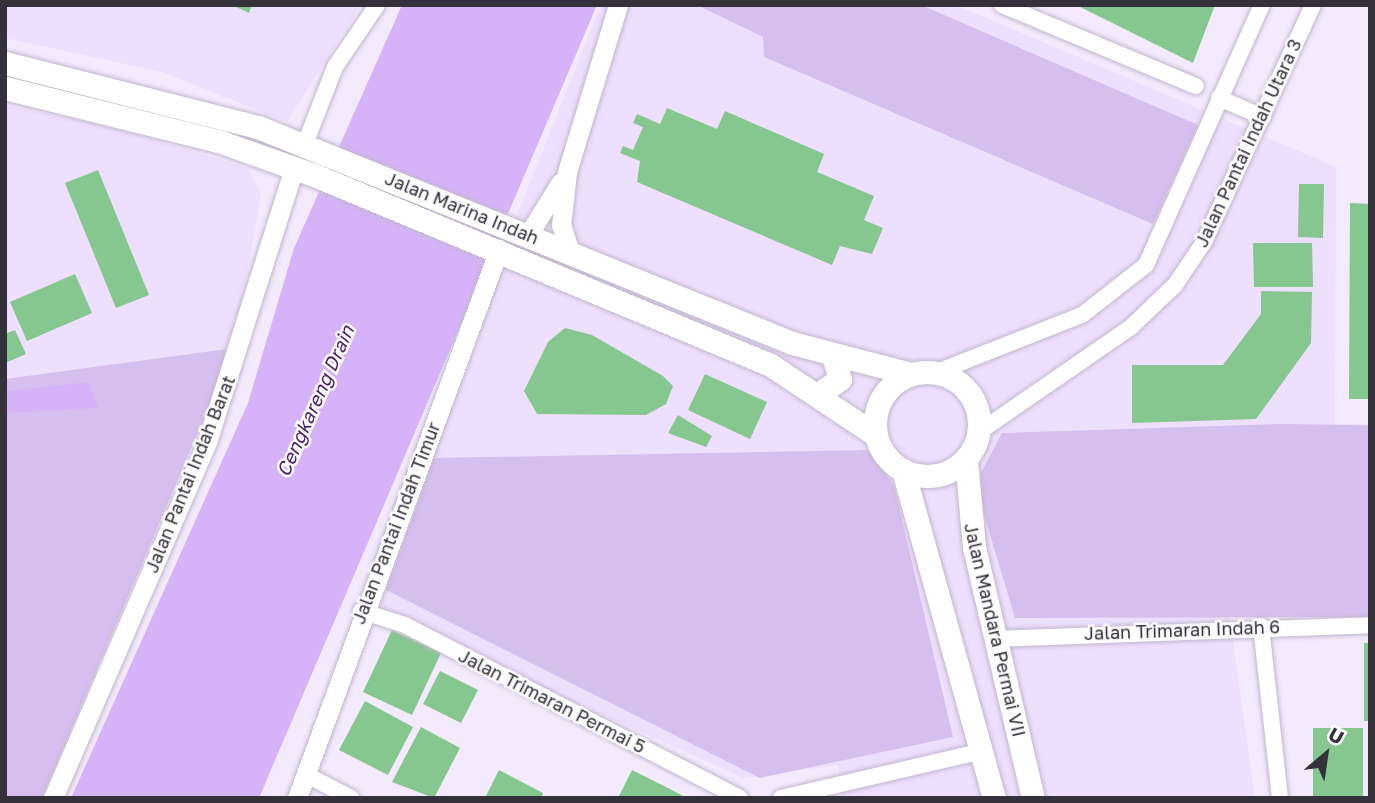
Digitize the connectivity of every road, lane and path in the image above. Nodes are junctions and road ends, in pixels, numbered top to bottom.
1 (377, 5) edge
2 (618, 5) edge
3 (1002, 5) edge
4 (1262, 5) edge
5 (1314, 5) edge
6 (5, 63) edge
7 (1196, 86) dead end
8 (5, 88) edge
9 (1219, 98) junction
10 (1263, 117) junction
11 (258, 127) junction
12 (305, 144) junction
13 (251, 152) junction
14 (304, 171) junction
15 (567, 172) junction
16 (518, 231) junction
17 (499, 249) junction
18 (570, 252) junction
19 (833, 356) junction
20 (937, 372) junction
21 (911, 374) junction
22 (820, 393) junction
23 (979, 432) junction
24 (876, 435) junction
25 (966, 460) junction
26 (903, 470) junction
27 (361, 611) junction
28 (1370, 625) edge
29 (1261, 626) junction
30 (995, 639) junction
31 (983, 751) junction
32 (307, 775) junction
33 (53, 798) edge
34 (298, 798) edge
35 (351, 798) edge
36 (740, 798) edge
37 (781, 798) edge
38 (994, 798) edge
39 (1033, 798) edge
40 (1280, 798) edge

1 - 12 street
2 - 15 street
3 - 7 street
4 - 9 street
5 - 10 street, Jalan Pantai Indah Utara 3
6 - 11 main road, Jalan Marina Indah
8 - 13 main road, Jalan Marina Indah
9 - 10 street
9 - 20 street
10 - 23 street, Jalan Pantai Indah Utara 3
11 - 12 main road, Jalan Marina Indah
11 - 13 main road
12 - 14 main road, Jalan Pantai Indah Barat
12 - 16 main road, Jalan Marina Indah
13 - 14 main road, Jalan Marina Indah
14 - 17 main road, Jalan Marina Indah
14 - 33 street, Jalan Pantai Indah Barat
15 - 16 street
15 - 18 street
16 - 18 main road, Jalan Marina Indah
17 - 22 main road, Jalan Marina Indah
17 - 27 street, Jalan Pantai Indah Timur
18 - 19 main road, Jalan Marina Indah
19 - 21 main road, Jalan Marina Indah
19 - 22 main road
20 - 21 main road
20 - 23 main road
21 - 24 main road
22 - 24 main road, Jalan Marina Indah
23 - 25 main road
24 - 26 main road
25 - 26 main road
25 - 30 main road, Jalan Mandara Permai VII
26 - 31 main road
27 - 32 street, Jalan Pantai Indah Timur
27 - 36 street, Jalan Trimaran Permai 5
28 - 29 street, Jalan Trimaran Indah 6
29 - 30 street, Jalan Trimaran Indah 6
29 - 40 street
30 - 39 main road, Jalan Mandara Permai VII
31 - 37 street
31 - 38 main road
32 - 34 street, Jalan Pantai Indah Timur
32 - 35 street

